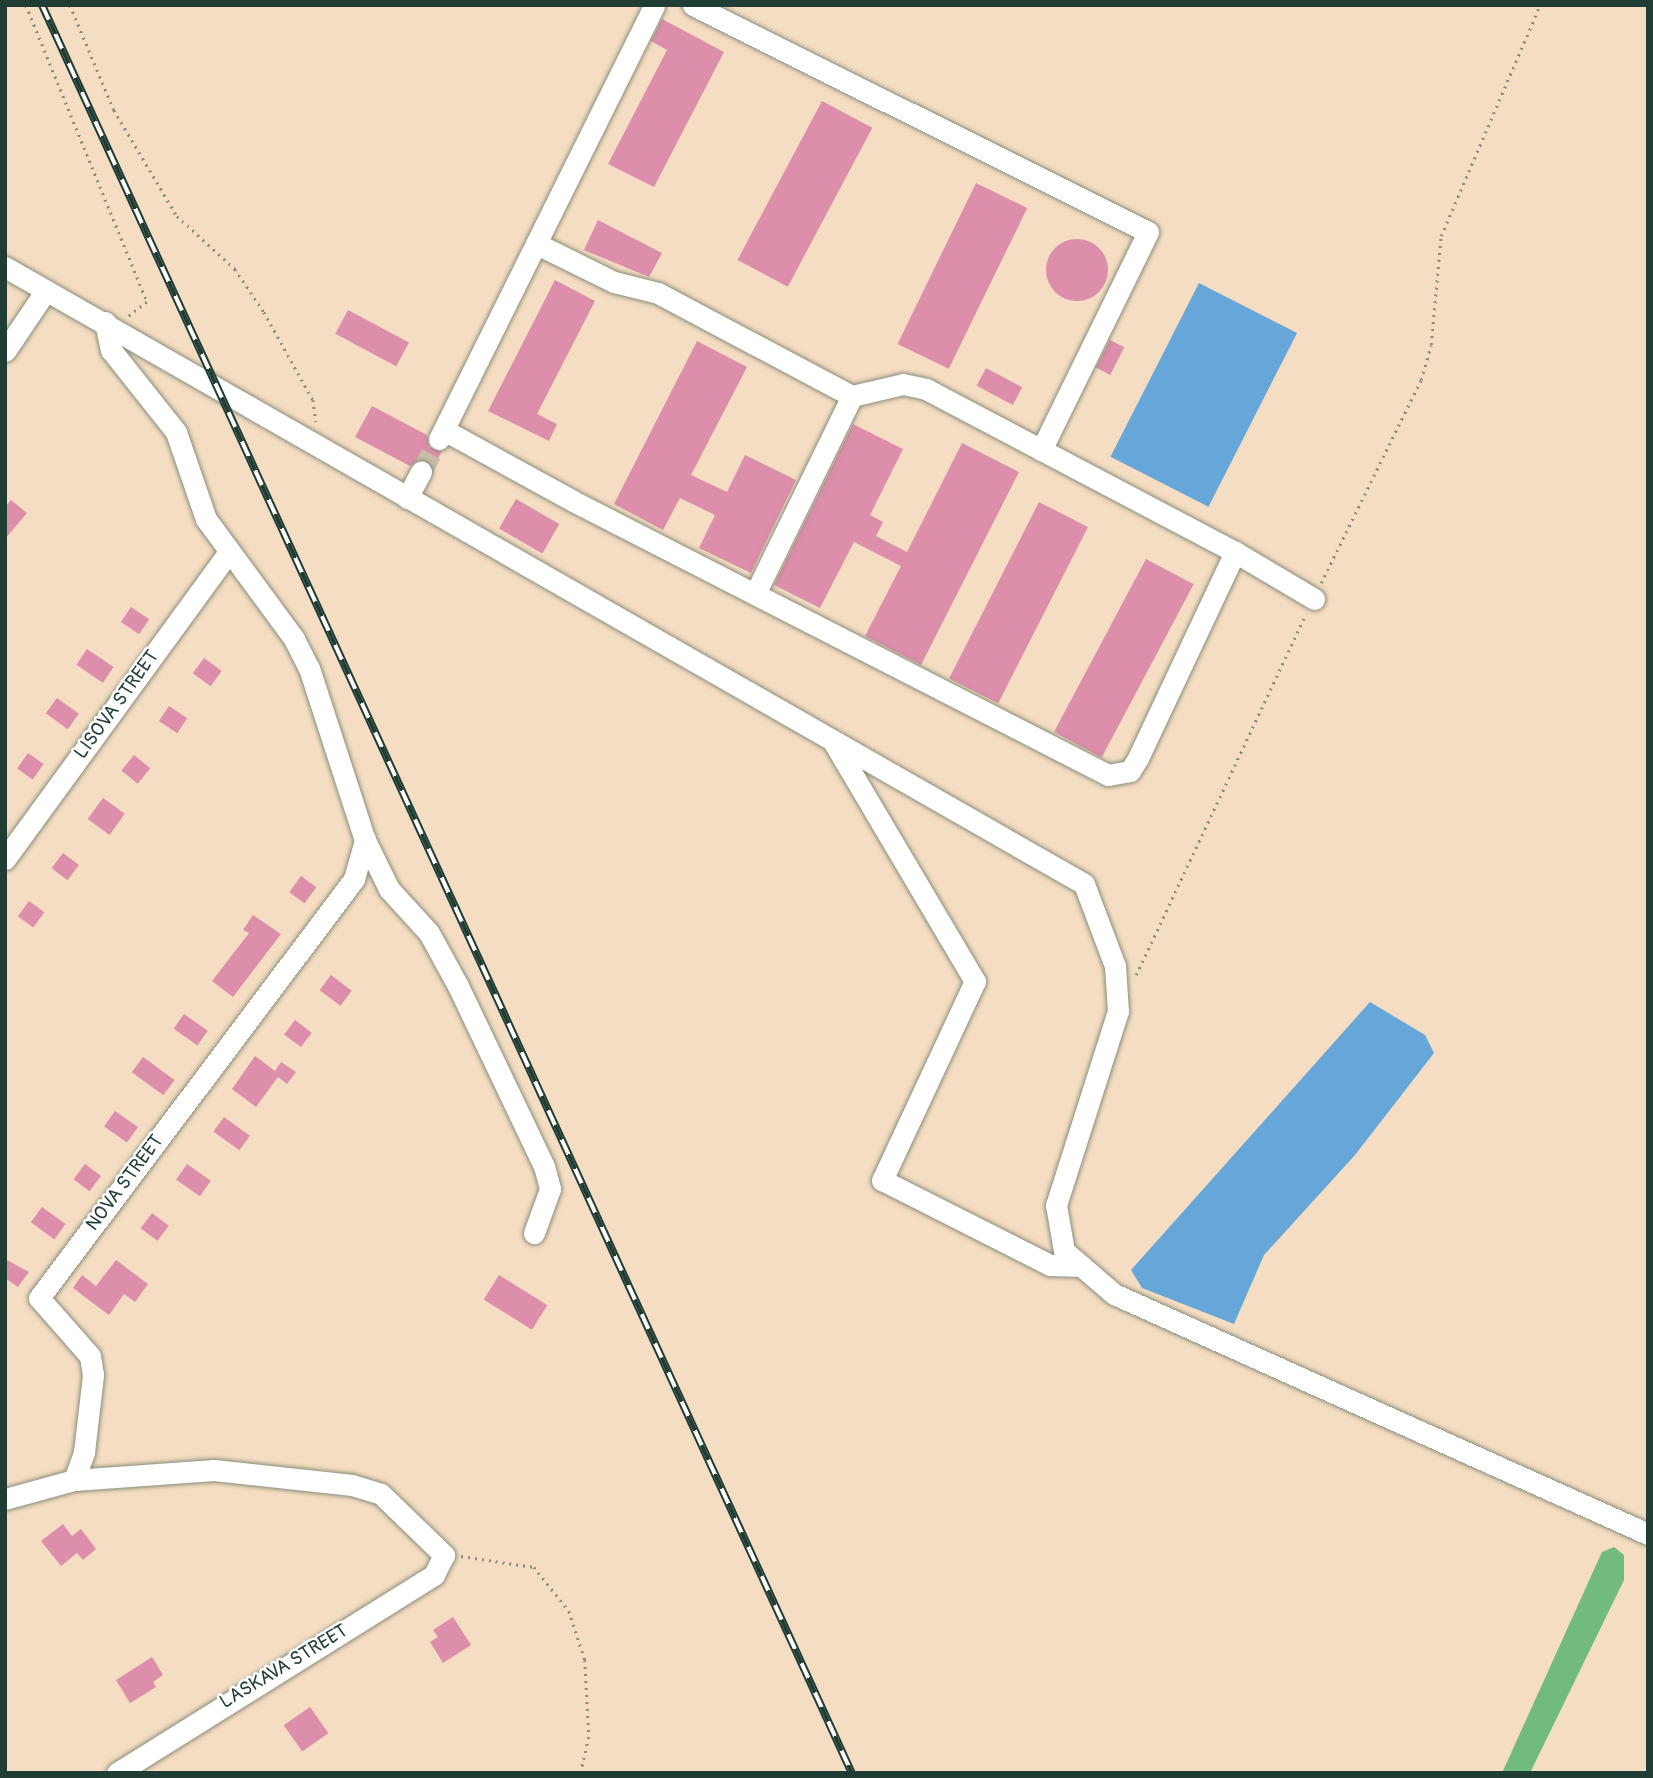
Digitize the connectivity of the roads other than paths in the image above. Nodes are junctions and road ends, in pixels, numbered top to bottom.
1 (654, 5) edge
2 (693, 5) edge
3 (537, 244) junction
4 (5, 267) edge
5 (45, 292) junction
6 (105, 322) junction
7 (5, 351) edge
8 (852, 396) junction
9 (1041, 450) junction
10 (421, 472) tunnel mouth
11 (407, 498) junction
12 (230, 551) junction
13 (1235, 552) junction
14 (755, 594) junction
15 (1314, 599) road end
16 (833, 741) junction
17 (365, 840) junction
18 (5, 859) edge
19 (354, 879) junction
20 (388, 890) junction
21 (534, 1233) dead end
22 (1082, 1266) junction
23 (74, 1480) junction
24 (5, 1500) edge
25 (1648, 1534) edge
26 (117, 1773) edge

1 - 3 street
2 - 9 street
3 - 8 street
3 - 14 street
4 - 5 street
5 - 6 street
5 - 7 street
6 - 11 street
6 - 12 street
8 - 9 street
8 - 14 street
9 - 13 street
10 - 11 street
11 - 16 street
12 - 17 street
12 - 18 street, LISOVA STREET
13 - 14 street
13 - 15 street
16 - 22 street
16 - 22 street
17 - 19 street, NOVA STREET
17 - 20 street
19 - 20 street
19 - 23 street, NOVA STREET
20 - 21 street
22 - 25 street
23 - 24 street
23 - 26 street, LASKAVA STREET

